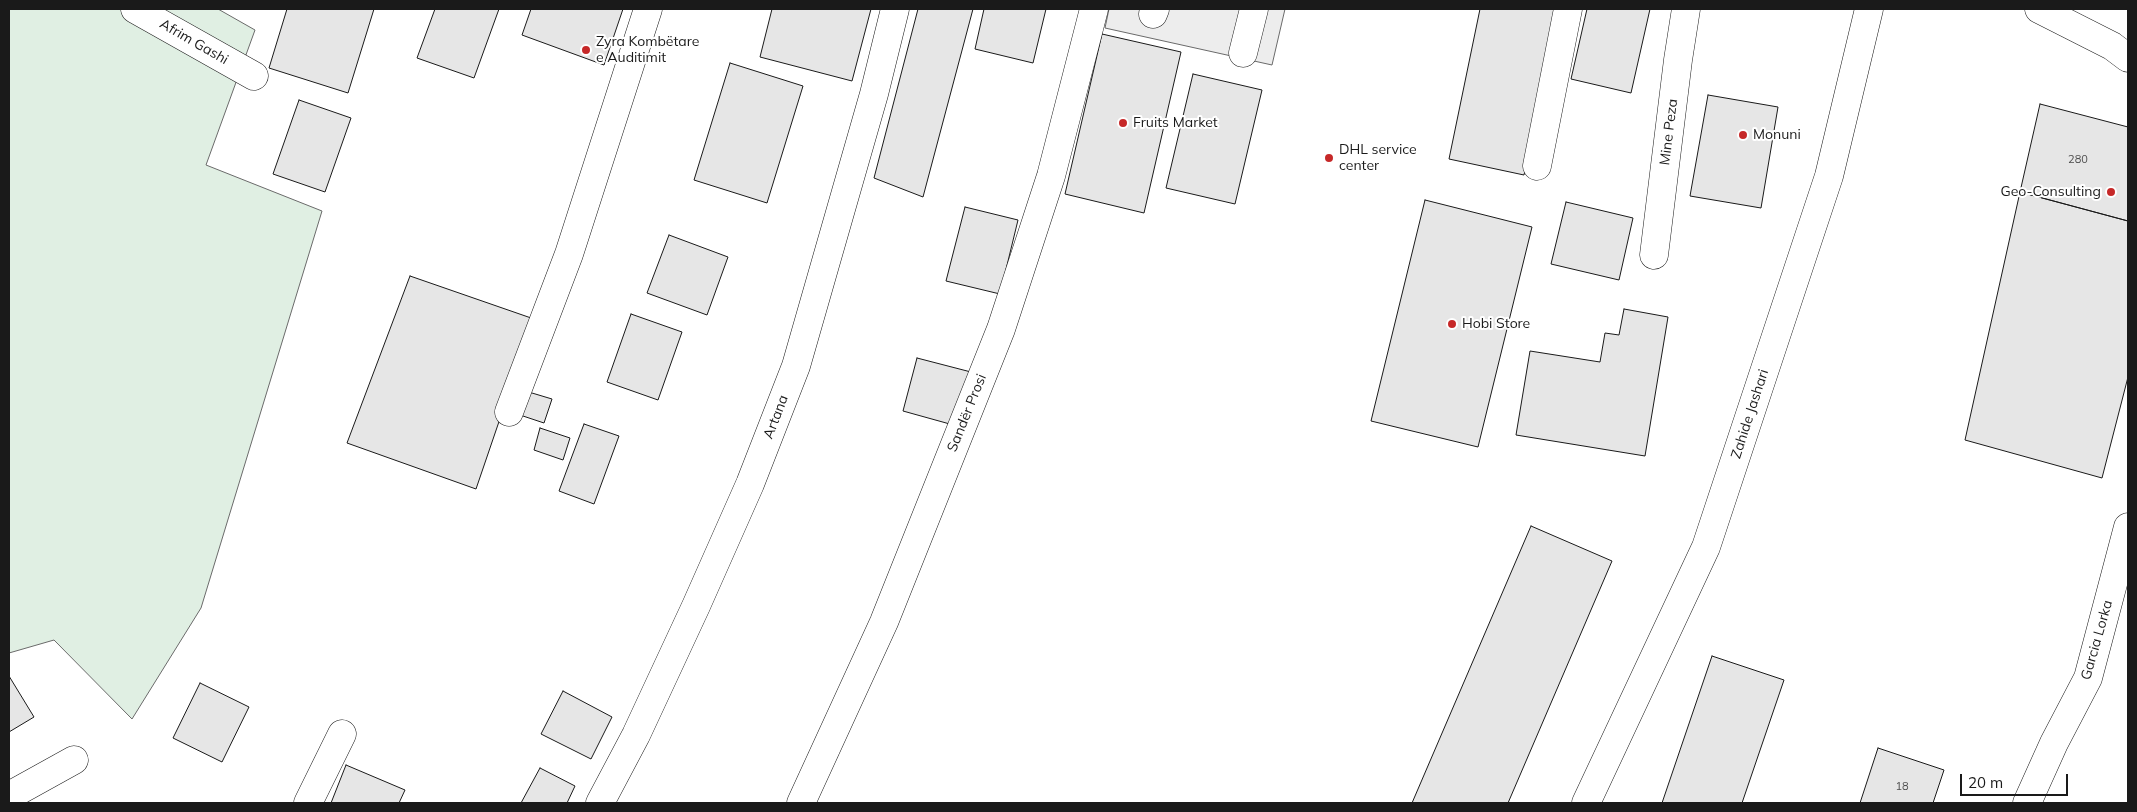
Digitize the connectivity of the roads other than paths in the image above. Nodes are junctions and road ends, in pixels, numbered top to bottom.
1 (135, 9) edge
2 (648, 9) edge
3 (895, 9) edge
4 (1094, 9) edge
5 (1254, 9) edge
6 (1568, 9) edge
7 (1686, 9) edge
8 (1869, 9) edge
9 (2039, 9) edge
10 (1243, 53) dead end
11 (2128, 58) edge
12 (254, 76) dead end
13 (1537, 166) dead end
14 (1654, 255) dead end
15 (509, 412) dead end
16 (2128, 527) edge
17 (342, 734) dead end
18 (74, 760) dead end
19 (9, 796) edge
20 (308, 803) edge
21 (600, 803) edge
22 (802, 803) edge
23 (1586, 803) edge
24 (2027, 803) edge

1 - 12 street, Afrim Gashi
2 - 15 street
3 - 21 street, Artana
4 - 22 street, Sandër Prosi
5 - 10 street
6 - 13 street
7 - 14 street, Mine Peza
8 - 23 street, Zahide Jashari
9 - 11 street
16 - 24 street, Garcia Lorka
17 - 20 street
18 - 19 street

